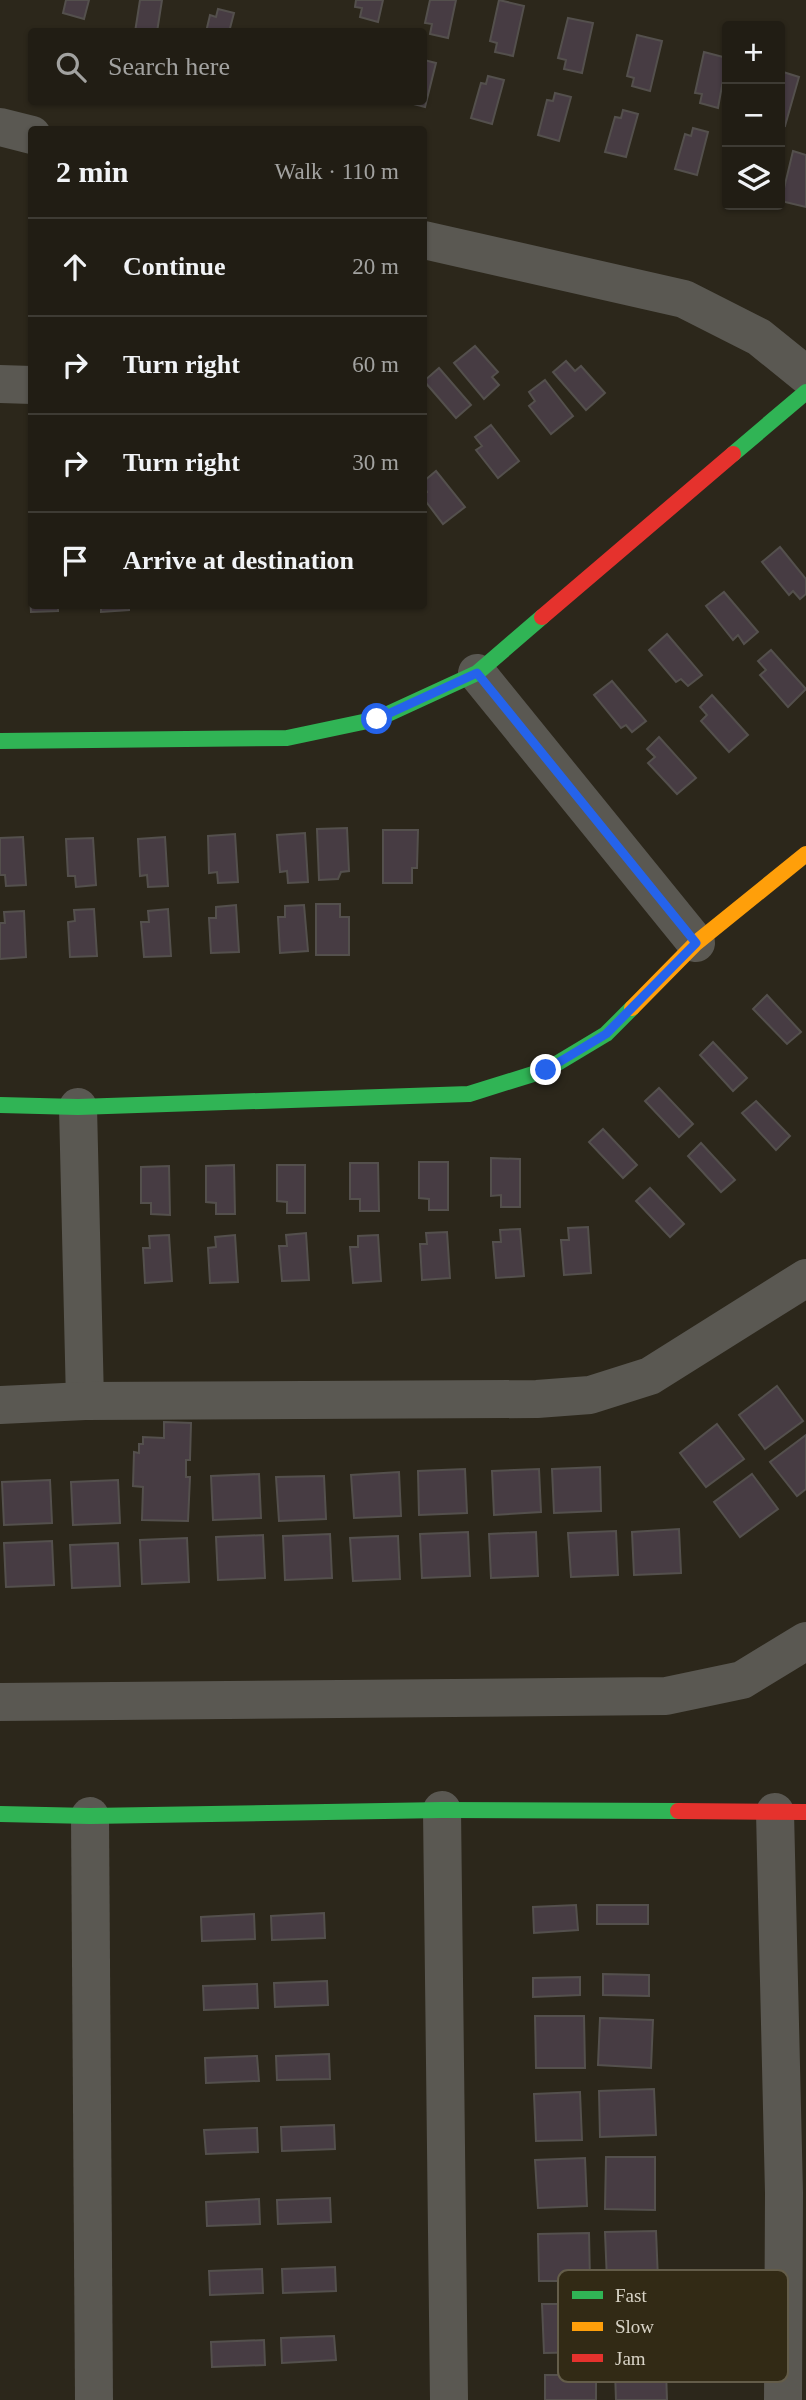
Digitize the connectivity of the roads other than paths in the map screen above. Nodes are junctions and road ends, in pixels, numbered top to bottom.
1 (0, 127) edge
2 (28, 134) edge
3 (427, 241) edge
4 (806, 375) edge
5 (0, 384) edge
6 (28, 385) edge
7 (806, 392) edge
8 (477, 673) junction
9 (0, 741) edge
10 (806, 854) edge
11 (696, 943) junction
12 (0, 1104) edge
13 (78, 1107) junction
14 (806, 1278) edge
15 (85, 1401) junction
16 (0, 1405) edge
17 (806, 1641) edge
18 (0, 1702) edge
19 (442, 1810) junction
20 (790, 1812) edge
21 (0, 1814) edge
22 (90, 1816) junction
23 (795, 2193) edge
24 (788, 2314) edge
25 (784, 2382) edge
26 (94, 2400) edge
27 (449, 2400) edge
28 (783, 2400) edge

1 - 2 street
3 - 4 street
5 - 6 street
7 - 8 street
8 - 9 street
8 - 11 street
10 - 11 street
11 - 13 street
12 - 13 street
13 - 15 street
14 - 15 street
15 - 16 street
17 - 18 street
19 - 20 street
19 - 22 street
19 - 27 street
20 - 23 street
21 - 22 street
22 - 26 street
23 - 24 street
25 - 28 street

